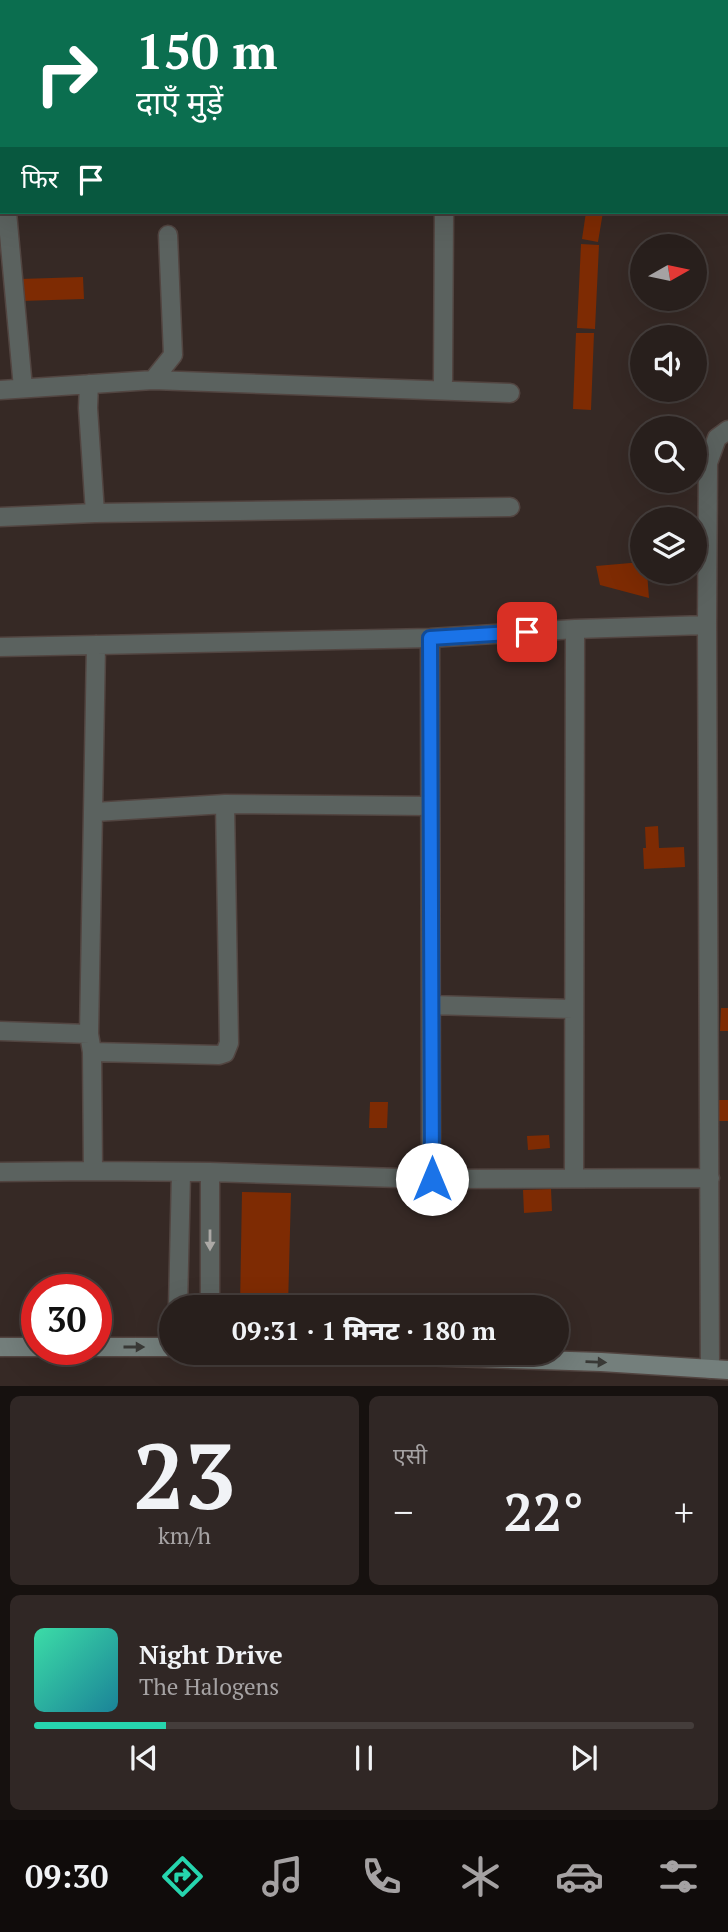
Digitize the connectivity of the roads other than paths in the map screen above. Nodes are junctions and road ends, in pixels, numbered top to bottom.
1 (7, 214) edge
2 (444, 214) edge
3 (168, 234) dead end
4 (153, 380) junction
5 (443, 381) dead end
6 (89, 384) junction
7 (23, 388) junction
8 (0, 390) edge
9 (510, 393) dead end
10 (728, 430) edge
11 (510, 507) dead end
12 (95, 513) junction
13 (0, 517) edge
14 (707, 625) junction
15 (575, 629) junction
16 (430, 638) junction
17 (96, 645) junction
18 (0, 647) edge
19 (225, 804) junction
20 (429, 806) junction
21 (94, 812) junction
22 (430, 1005) junction
23 (573, 1009) junction
24 (0, 1031) edge
25 (89, 1034) junction
26 (92, 1052) junction
27 (93, 1171) junction
28 (0, 1172) edge
29 (210, 1172) junction
30 (181, 1173) junction
31 (574, 1177) junction
32 (710, 1178) junction
33 (432, 1179) junction
34 (178, 1295) edge
35 (210, 1295) edge
36 (21, 1347) edge
37 (112, 1347) edge
38 (159, 1347) edge
39 (0, 1348) edge
40 (569, 1361) edge
41 (710, 1369) junction
42 (728, 1370) edge

1 - 7 street
2 - 5 street
3 - 4 street
4 - 6 street
4 - 9 street
6 - 7 street
6 - 12 street
7 - 8 street
10 - 14 street
11 - 12 street
12 - 13 street
14 - 15 street
14 - 32 street
15 - 16 street
15 - 23 street
16 - 17 street
16 - 20 street
17 - 18 street
17 - 21 street
19 - 20 street
19 - 21 street
19 - 26 street
20 - 22 street
21 - 25 street
22 - 23 street
22 - 33 street
23 - 31 street
24 - 25 street
25 - 26 street
26 - 27 street
27 - 28 street
27 - 30 street
29 - 30 street
29 - 33 street
29 -> 35 street
30 - 34 street
31 - 32 street
31 - 33 street
32 - 41 street
36 - 39 street
37 -> 38 street
40 -> 41 street
41 - 42 street

